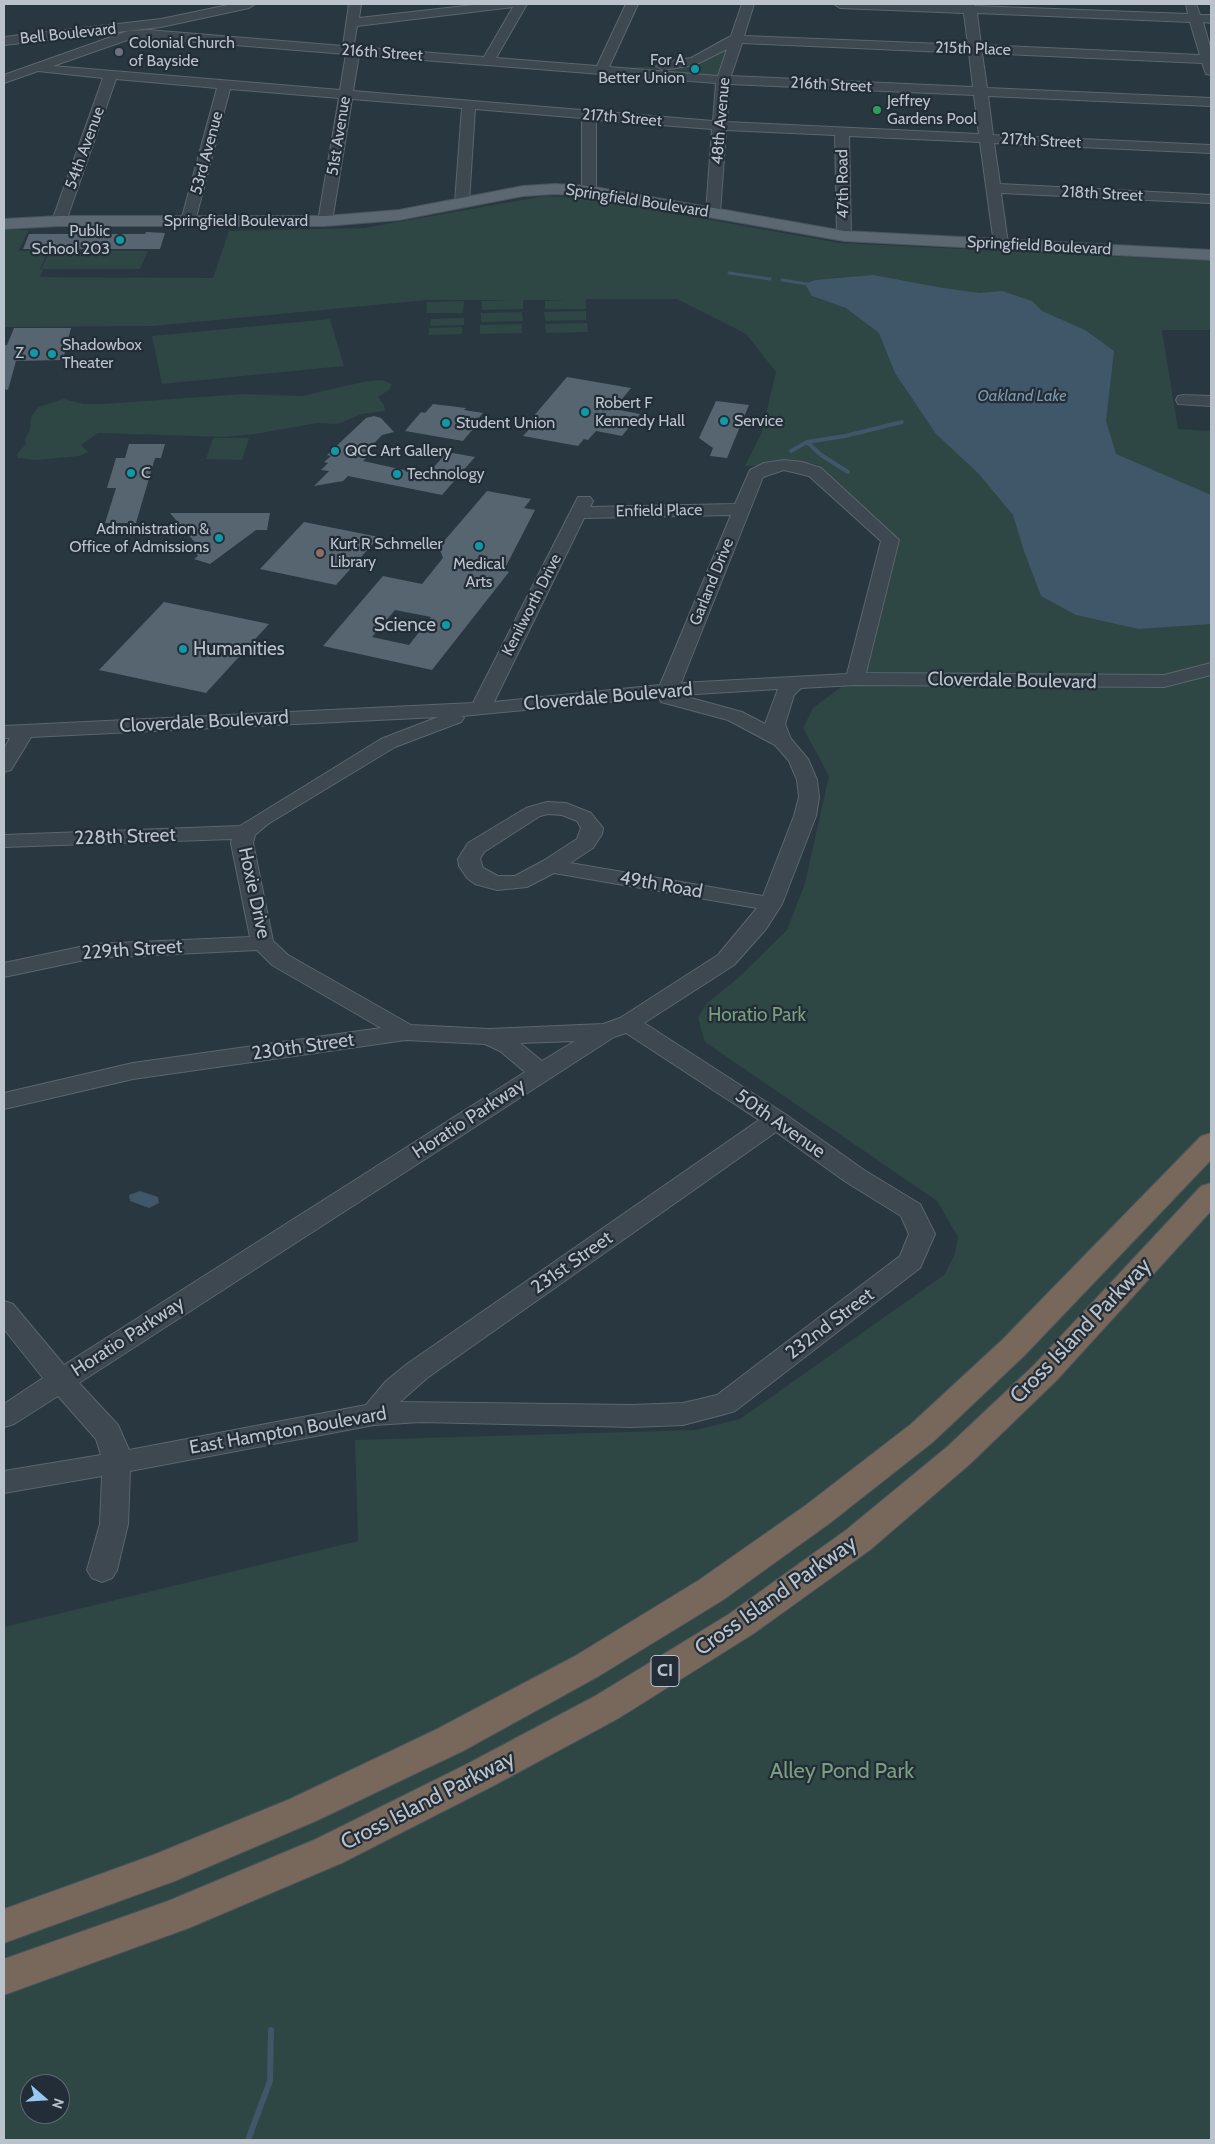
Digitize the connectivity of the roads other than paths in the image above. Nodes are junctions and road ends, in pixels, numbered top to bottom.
1 (212, 4) edge
2 (250, 4) edge
3 (355, 4) edge
4 (370, 4) edge
5 (511, 4) edge
6 (521, 4) edge
7 (632, 4) edge
8 (748, 4) edge
9 (840, 4) edge
10 (1190, 4) edge
11 (225, 6) edge
12 (970, 6) edge
13 (185, 7) edge
14 (1079, 9) edge
15 (1194, 18) junction
16 (1211, 19) edge
17 (366, 21) junction
18 (352, 23) junction
19 (131, 29) junction
20 (162, 29) junction
21 (4, 34) edge
22 (735, 39) junction
23 (4, 41) edge
24 (975, 49) junction
25 (353, 51) junction
26 (488, 61) junction
27 (1210, 63) edge
28 (33, 69) junction
29 (602, 69) junction
30 (111, 75) junction
31 (4, 79) edge
32 (723, 80) junction
33 (224, 84) junction
34 (981, 92) junction
35 (345, 94) junction
36 (1211, 102) edge
37 (468, 105) junction
38 (589, 115) junction
39 (721, 126) junction
40 (842, 132) junction
41 (986, 138) junction
42 (1211, 149) edge
43 (993, 188) junction
44 (589, 191) junction
45 (1211, 199) edge
46 (462, 202) junction
47 (713, 213) junction
48 (59, 220) junction
49 (188, 221) junction
50 (325, 221) junction
51 (4, 224) edge
52 (844, 236) junction
53 (1001, 244) junction
54 (1211, 255) edge
55 (1184, 400) dead end
56 (1211, 401) edge
57 (581, 507) joint
58 (741, 509) junction
59 (1211, 668) edge
60 (855, 680) junction
61 (794, 684) junction
62 (668, 690) junction
63 (644, 692) junction
64 (480, 709) junction
65 (390, 714) junction
66 (25, 730) junction
67 (4, 732) edge
68 (406, 735) junction
69 (782, 741) junction
70 (4, 766) edge
71 (246, 832) junction
72 (4, 842) edge
73 (551, 866) junction
74 (771, 904) junction
75 (262, 943) junction
76 (4, 970) edge
77 (628, 1023) junction
78 (406, 1032) junction
79 (606, 1032) junction
80 (489, 1036) junction
81 (541, 1073) junction
82 (4, 1101) edge
83 (776, 1120) junction
84 (1211, 1143) edge
85 (1211, 1193) edge
86 (922, 1234) joint
87 (4, 1311) edge
88 (60, 1380) junction
89 (725, 1404) joint
90 (374, 1414) junction
91 (4, 1417) edge
92 (116, 1463) junction
93 (4, 1482) edge
94 (102, 1570) dead end
95 (4, 1926) edge
96 (4, 1978) edge

1 - 11 street
1 - 13 street, Bell Boulevard
2 - 11 street
3 - 18 street, 51st Avenue
4 - 17 street, 51st Avenue
5 - 17 street
6 - 26 street
7 - 29 street
8 - 22 street, 48th Avenue
9 - 12 street
10 - 15 street
11 - 20 street
12 - 14 street
12 - 24 street
13 - 19 street, Bell Boulevard
14 - 15 street
15 - 16 street
15 - 27 street
17 - 18 street
17 - 25 street, 51st Avenue
18 - 25 street, 51st Avenue
19 - 20 street
19 - 21 street, Bell Boulevard
19 - 23 street, Bell Boulevard
19 - 28 street
20 - 25 street, 216th Street
22 - 24 street, 215th Place
22 - 29 street, 216th Street
22 - 32 street, 48th Avenue
24 - 27 street, 215th Place
24 - 34 street
25 - 26 street, 216th Street
25 - 35 street, 51st Avenue
26 - 29 street, 216th Street
28 - 30 street, 217th Street
28 - 31 street
29 - 32 street, 216th Street
30 - 33 street, 217th Street
30 - 48 street, 54th Avenue
32 - 34 street, 216th Street
32 - 39 street, 48th Avenue
33 - 35 street, 217th Street
33 - 49 street, 53rd Avenue
34 - 36 street, 216th Street
34 - 41 street
35 - 37 street, 217th Street
35 - 50 street, 51st Avenue
37 - 38 street, 217th Street
37 - 46 street
38 - 39 street, 217th Street
38 - 44 street
39 - 40 street, 217th Street
39 - 47 street, 48th Avenue
40 - 41 street, 217th Street
40 - 52 street, 47th Road
41 - 42 street, 217th Street
41 - 43 street
43 - 45 street, 218th Street
43 - 53 street
44 - 46 main road, Springfield Boulevard
44 - 47 main road, Springfield Boulevard
46 - 50 main road, Springfield Boulevard
47 - 52 main road, Springfield Boulevard
48 - 49 main road, Springfield Boulevard
48 - 51 main road, Springfield Boulevard
49 - 50 main road, Springfield Boulevard
52 - 53 main road, Springfield Boulevard
53 - 54 main road, Springfield Boulevard
55 - 56 street
57 - 58 street, Enfield Place
57 - 64 street, Kenilworth Drive
58 - 60 street, Garland Drive
58 - 62 street, Garland Drive
59 - 60 street, Cloverdale Boulevard
60 - 61 street, Cloverdale Boulevard
61 - 62 street, Cloverdale Boulevard
61 - 69 street, Horatio Parkway
62 - 63 street, Cloverdale Boulevard
63 - 64 street, Cloverdale Boulevard
63 - 69 street, Horatio Parkway
64 - 65 street, Cloverdale Boulevard
64 - 68 street, Hoxie Drive
65 - 66 street, Cloverdale Boulevard
65 - 68 street
66 - 67 street, Cloverdale Boulevard
66 - 70 street
68 - 71 street, Hoxie Drive
69 - 74 street, Horatio Parkway
71 - 72 street, 228th Street
71 - 75 street, Hoxie Drive
73 - 73 street
73 - 74 street, 49th Road
74 - 77 street, Horatio Parkway
75 - 76 street, 229th Street
75 - 78 street, Hoxie Drive
77 - 79 street, Horatio Parkway
77 - 83 street, 50th Avenue
78 - 80 street, 230th Street
78 - 82 street, 230th Street
79 - 80 street, 230th Street
79 - 81 street, Horatio Parkway
80 - 81 street
81 - 88 street, Horatio Parkway
83 - 86 street, 50th Avenue
83 - 90 street, 231st Street
84 - 95 highway, Cross Island Parkway / CI
85 - 96 highway, Cross Island Parkway / CI
86 - 89 street, 232nd Street
87 - 88 street
88 - 91 street, Horatio Parkway
88 - 92 street
89 - 90 street, East Hampton Boulevard
90 - 92 street, East Hampton Boulevard
92 - 93 street, East Hampton Boulevard
92 - 94 street

